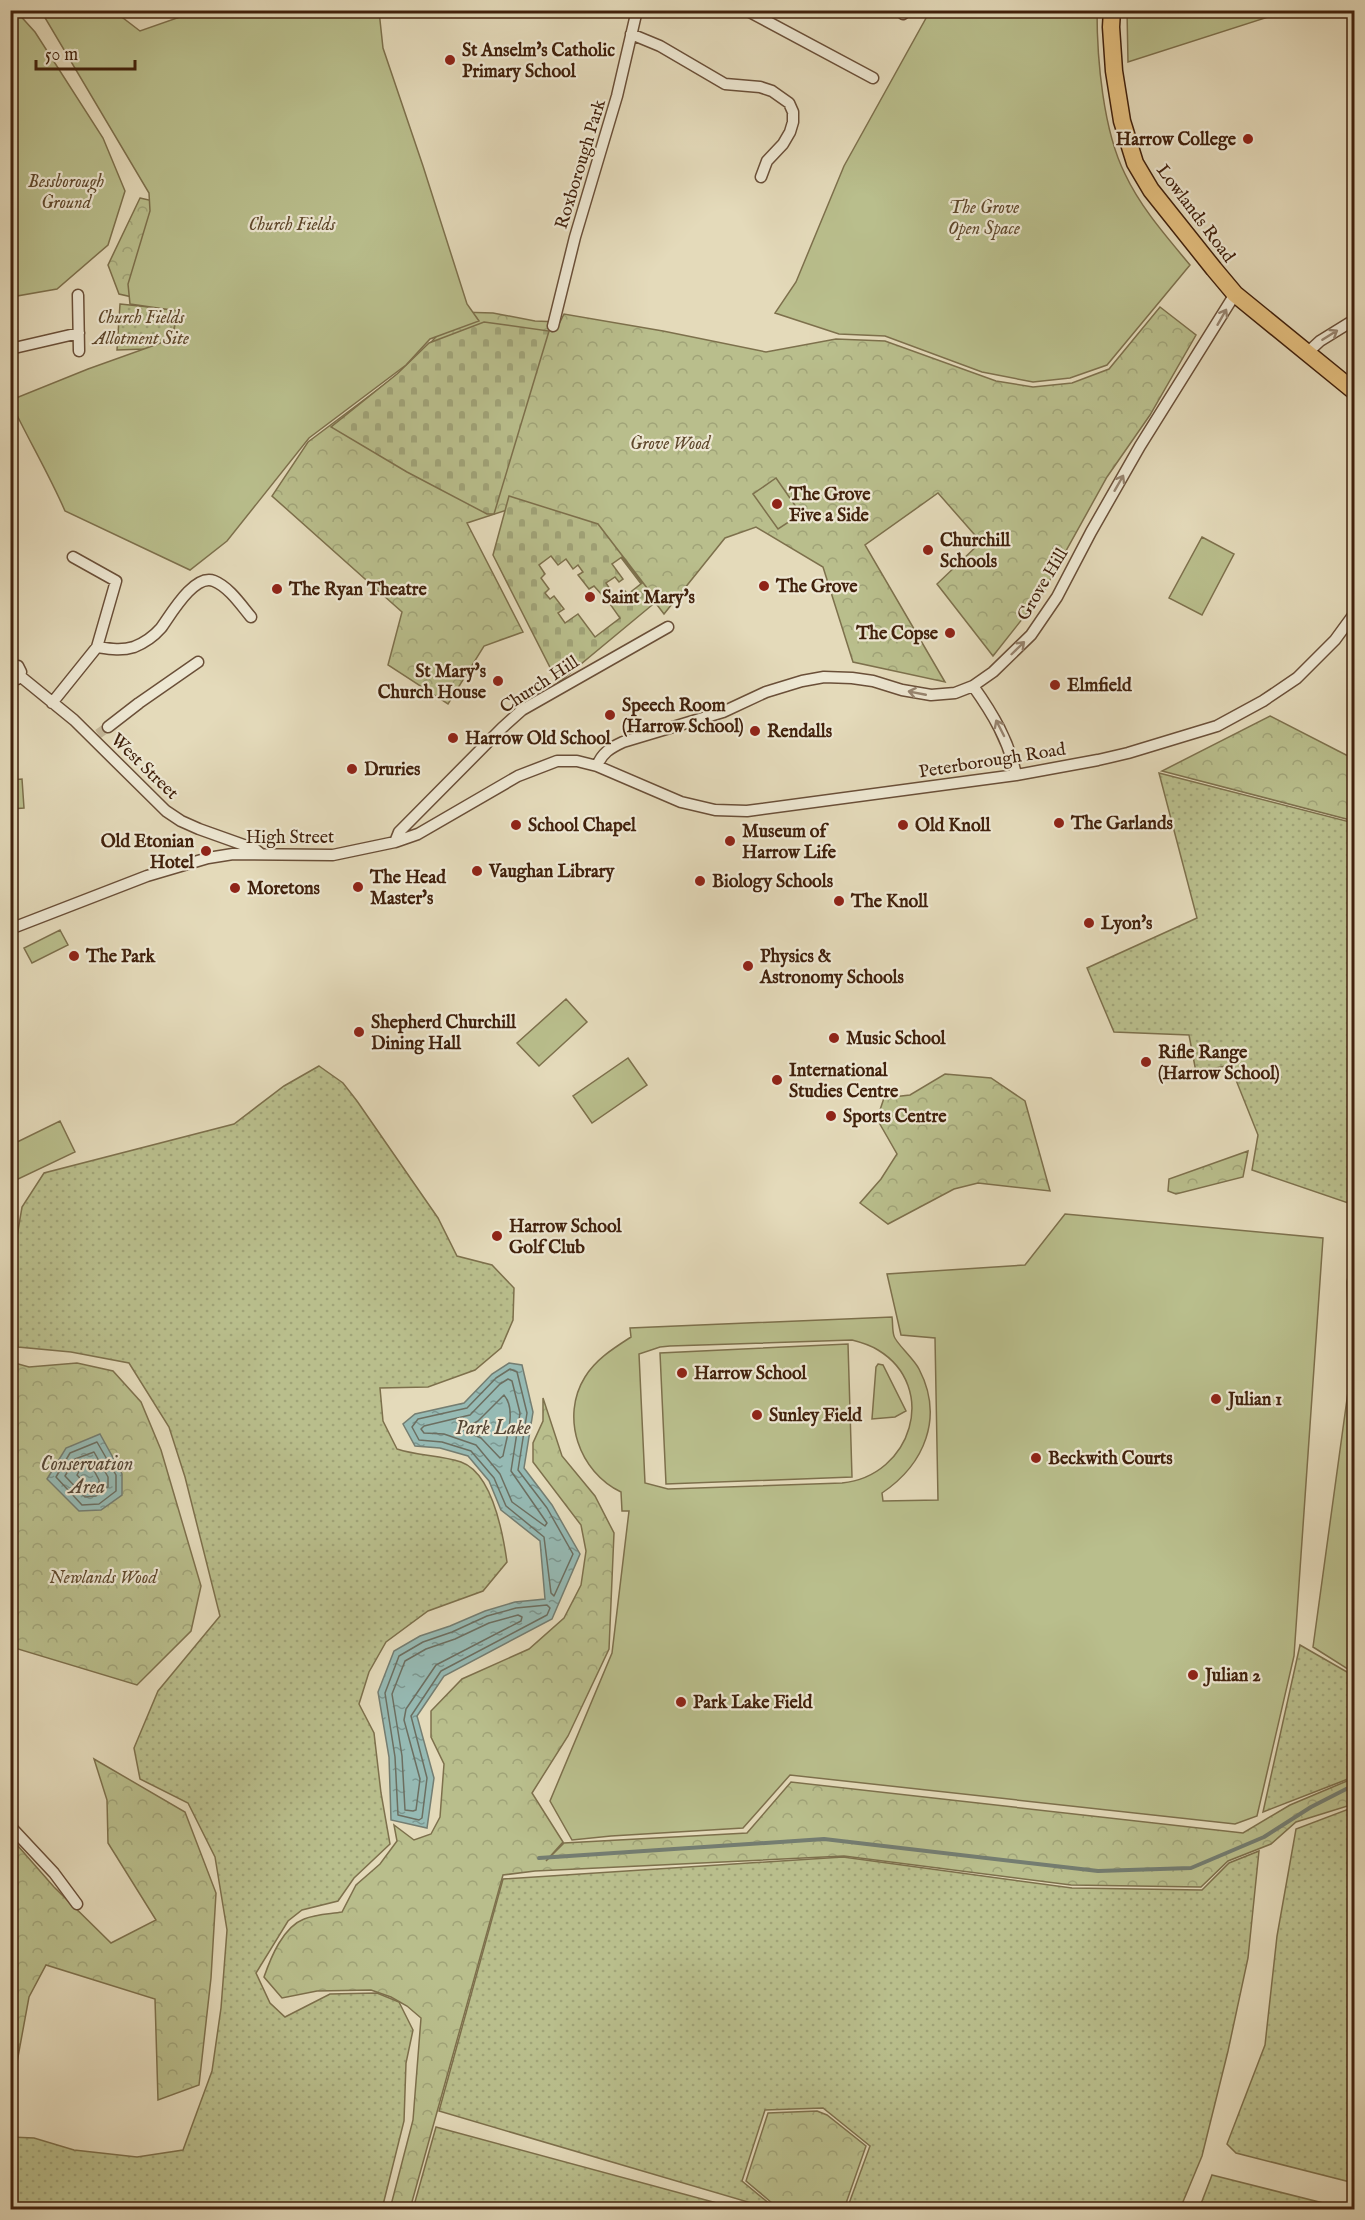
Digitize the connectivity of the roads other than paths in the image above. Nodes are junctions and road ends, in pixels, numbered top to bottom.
1 (637, 10) edge
2 (746, 10) edge
3 (1112, 10) edge
4 (631, 34) junction
5 (873, 78) dead end
6 (761, 177) dead end
7 (1235, 294) junction
8 (78, 295) dead end
9 (1354, 320) edge
10 (553, 326) dead end
11 (79, 333) junction
12 (10, 349) edge
13 (79, 351) dead end
14 (1306, 352) junction
15 (1354, 391) edge
16 (73, 556) dead end
17 (1354, 614) edge
18 (251, 617) dead end
19 (668, 627) dead end
20 (97, 647) junction
21 (198, 662) dead end
22 (11, 665) edge
23 (15, 677) edge
24 (973, 686) junction
25 (52, 702) junction
26 (100, 733) junction
27 (597, 766) junction
28 (1016, 775) junction
29 (395, 842) junction
30 (261, 855) junction
31 (10, 929) edge
32 (10, 1826) edge
33 (77, 1904) dead end

1 - 4 street, Roxborough Park
2 - 5 street
3 - 7 main road, Lowlands Road
4 - 6 street
4 - 10 street, Roxborough Park
7 - 14 main road, Lowlands Road
24 -> 7 street, Grove Hill
8 - 11 street
14 -> 9 street
11 - 12 street
11 - 13 street
14 - 15 main road, Lowlands Road
16 - 20 street
17 - 28 street, Peterborough Road
18 - 20 street
19 - 29 street, Church Hill
20 - 25 street
21 - 26 street
22 - 23 street, West Street
23 - 25 street, West Street
24 -> 27 street, Grove Hill
28 -> 24 street
25 - 26 street, West Street
26 - 30 street, West Street
27 - 28 street, Peterborough Road
27 - 29 street, High Street
29 - 30 street, High Street
30 - 31 street, High Street
32 - 33 street

